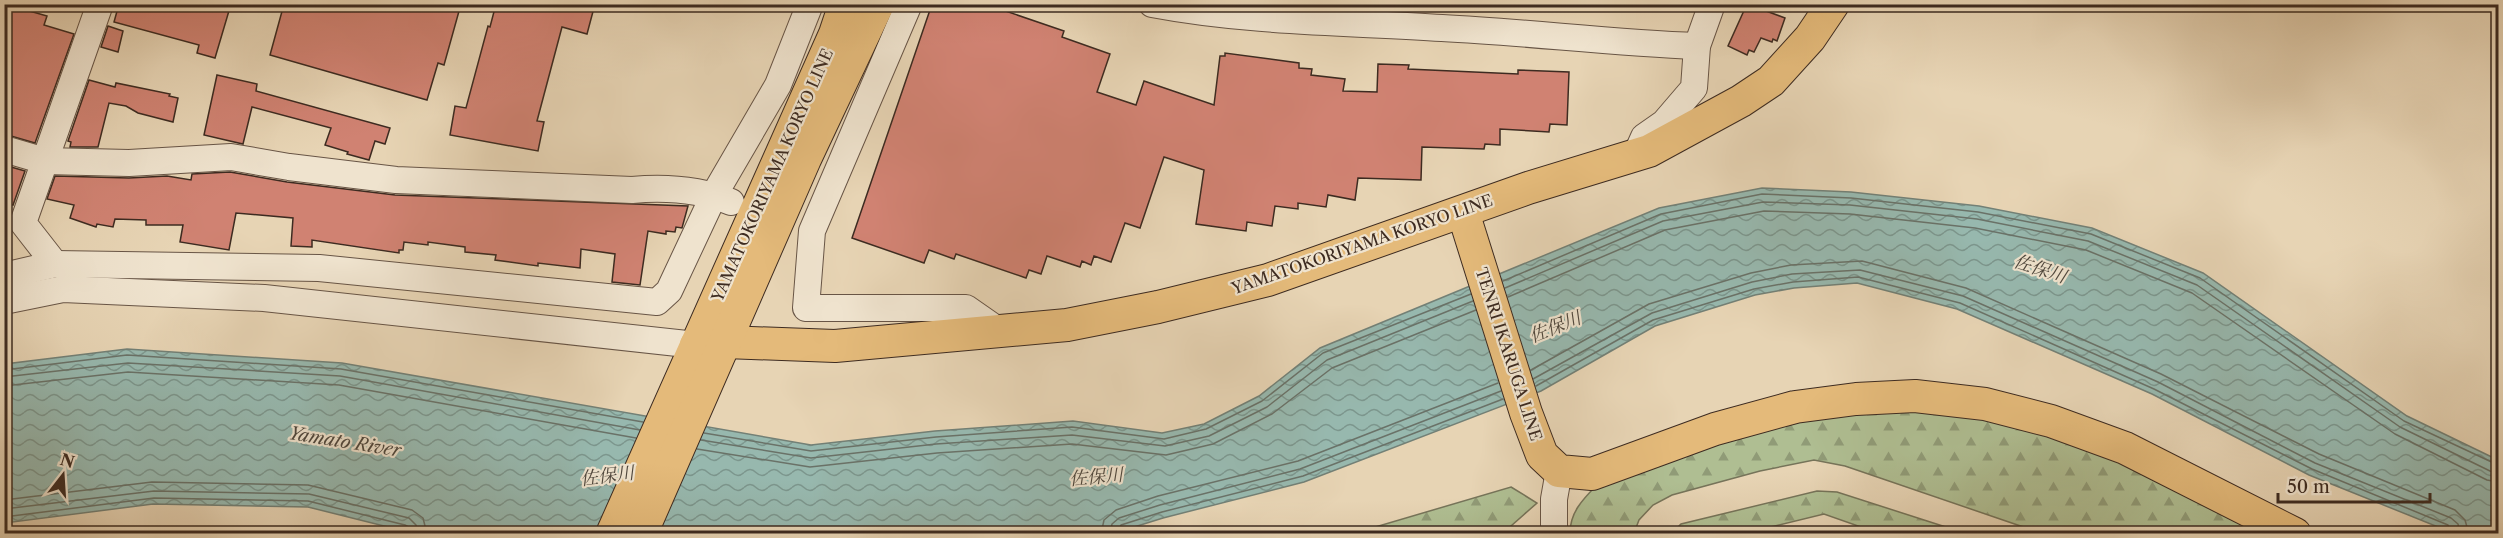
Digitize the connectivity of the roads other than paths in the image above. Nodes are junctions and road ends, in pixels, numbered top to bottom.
1 (100, 4) edge
2 (810, 4) edge
3 (845, 4) edge
4 (878, 4) edge
5 (909, 4) edge
6 (1152, 4) edge
7 (1712, 4) edge
8 (1833, 4) edge
9 (1265, 11) edge
10 (1697, 46) junction
11 (4, 149) edge
12 (1636, 155) junction
13 (45, 161) junction
14 (723, 198) junction
15 (1463, 212) junction
16 (55, 264) junction
17 (4, 276) edge
18 (4, 301) edge
19 (999, 331) junction
20 (703, 359) junction
21 (1559, 471) junction
22 (612, 534) edge
23 (641, 534) edge
24 (1554, 534) edge
25 (2295, 534) edge

1 - 13 street
2 - 14 street
3 - 20 main road, YAMATOKORIYAMA KORYO LINE
4 - 20 main road, YAMATOKORIYAMA KORYO LINE
5 - 19 street
6 - 9 street
7 - 10 street
8 - 12 main road, YAMATOKORIYAMA KORYO LINE
9 - 10 street
10 - 12 street
11 - 13 street
12 - 15 main road, YAMATOKORIYAMA KORYO LINE
13 - 14 street
13 - 16 street
14 - 16 street
15 - 19 main road, YAMATOKORIYAMA KORYO LINE
15 - 21 main road, TENRI IKARUGA LINE
16 - 17 street
18 - 20 street
19 - 20 main road, YAMATOKORIYAMA KORYO LINE
20 - 22 main road, YAMATOKORIYAMA KORYO LINE
20 - 23 main road, YAMATOKORIYAMA KORYO LINE
21 - 24 street
21 - 25 main road

